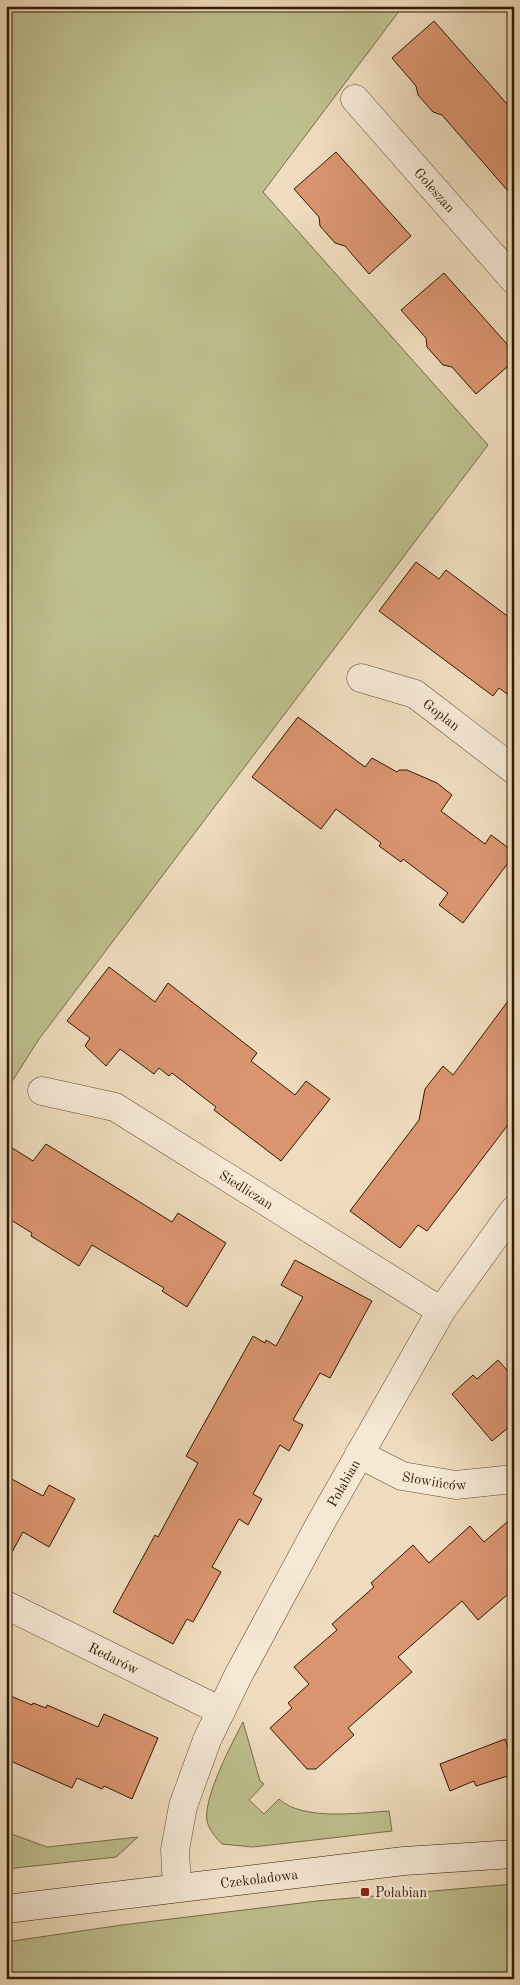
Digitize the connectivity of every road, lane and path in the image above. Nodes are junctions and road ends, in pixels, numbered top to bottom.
1 (355, 100) dead end
2 (514, 280) edge
3 (361, 678) dead end
4 (514, 770) edge
5 (42, 1091) dead end
6 (514, 1210) edge
7 (441, 1312) junction
8 (359, 1454) junction
9 (514, 1479) edge
10 (6, 1605) edge
11 (221, 1711) junction
12 (514, 1854) edge
13 (178, 1888) junction
14 (6, 1909) edge

1 - 2 street, Goleszan
3 - 4 street, Goplan
5 - 7 street, Siedliczan
6 - 7 street, Połabian
7 - 8 street, Połabian
8 - 9 street, Słowińców
8 - 11 street, Połabian
10 - 11 street, Redarów
11 - 13 street, Połabian
12 - 13 street, Czekoladowa
13 - 14 street, Czekoladowa

